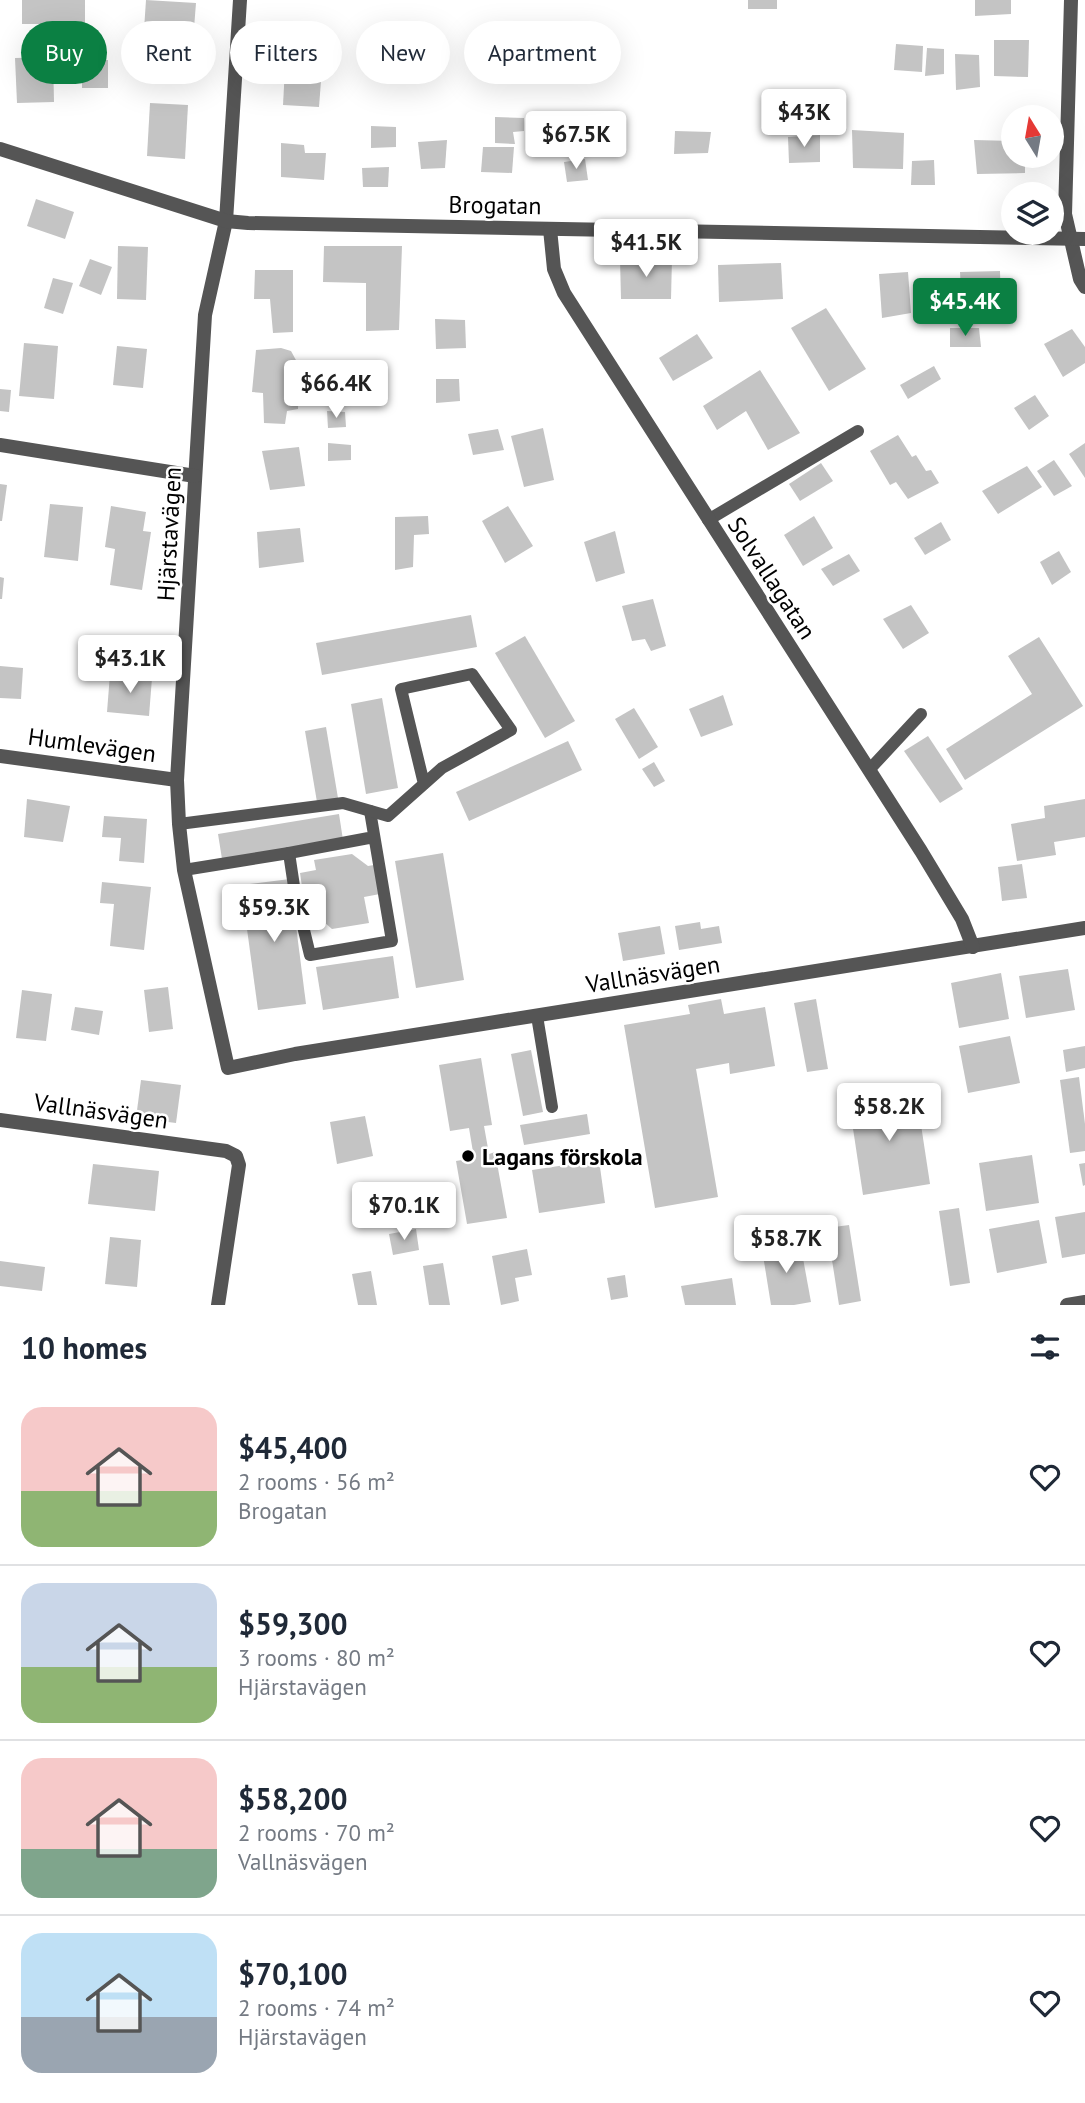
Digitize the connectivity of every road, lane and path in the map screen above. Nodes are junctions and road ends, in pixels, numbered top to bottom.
1 (240, 0) edge
2 (1071, 0) edge
3 (0, 149) edge
4 (226, 221) junction
5 (550, 229) junction
6 (1078, 239) edge
7 (1085, 287) edge
8 (858, 431) dead end
9 (0, 445) edge
10 (195, 476) junction
11 (708, 520) junction
12 (920, 714) dead end
13 (0, 756) edge
14 (869, 770) junction
15 (177, 780) junction
16 (424, 785) junction
17 (370, 811) junction
18 (179, 824) junction
19 (374, 836) junction
20 (289, 853) junction
21 (184, 870) junction
22 (1085, 928) edge
23 (973, 947) junction
24 (537, 1016) junction
25 (228, 1068) joint
26 (552, 1107) dead end
27 (0, 1120) edge
28 (1085, 1302) edge
29 (218, 1305) edge
30 (1067, 1305) edge

1 - 4 street, Hjärstavägen
2 - 6 street
3 - 4 street, Brogatan
4 - 5 street, Brogatan
4 - 10 street, Hjärstavägen
5 - 6 street, Brogatan
5 - 11 street, Solvallagatan
6 - 7 street
8 - 11 lane
9 - 10 street
10 - 15 street, Hjärstavägen
11 - 14 street, Solvallagatan
12 - 14 lane
13 - 15 street, Humlevägen
14 - 23 street, Solvallagatan
15 - 18 street, Hjärstavägen
16 - 16 lane
16 - 17 lane
17 - 18 lane
17 - 19 lane
18 - 21 street, Hjärstavägen
19 - 20 lane
19 - 20 lane
20 - 21 lane
21 - 25 street, Hjärstavägen
22 - 23 street, Vallnäsvägen
23 - 24 street, Vallnäsvägen
24 - 25 street, Vallnäsvägen
24 - 26 lane
27 - 29 street, Vallnäsvägen
28 - 30 street

